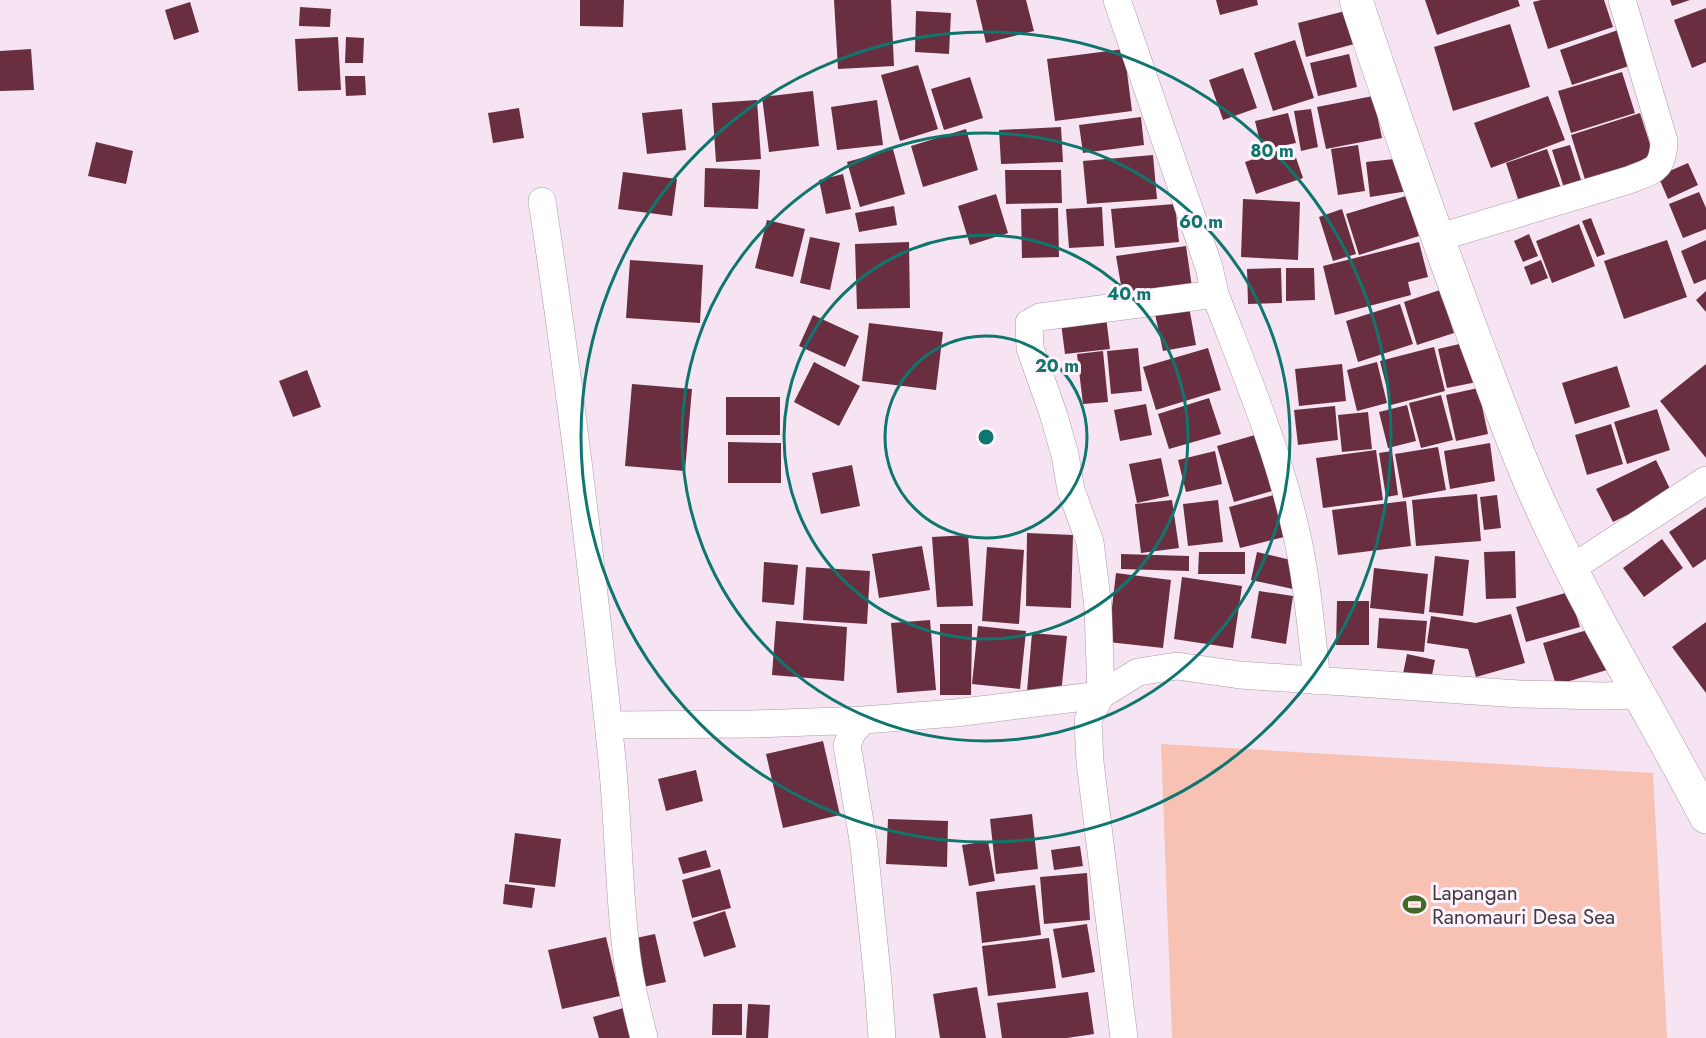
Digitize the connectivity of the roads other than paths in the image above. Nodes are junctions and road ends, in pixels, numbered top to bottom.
1 (1117, 0) edge
2 (1356, 0) edge
3 (1622, 0) edge
4 (542, 201) dead end
5 (1437, 238) junction
6 (1215, 294) junction
7 (1706, 480) edge
8 (1572, 568) junction
9 (1317, 681) junction
10 (1101, 695) junction
11 (1640, 695) junction
12 (864, 720) junction
13 (609, 725) junction
14 (1706, 817) edge
15 (644, 1038) edge
16 (882, 1038) edge
17 (1124, 1038) edge

1 - 6 street
2 - 5 main road
3 - 5 street
4 - 13 street
5 - 8 main road
6 - 9 street
6 - 10 street
7 - 8 street
8 - 11 main road
9 - 10 street
9 - 11 street
10 - 12 street
10 - 17 street
11 - 14 main road
12 - 13 street
12 - 16 street
13 - 15 street

